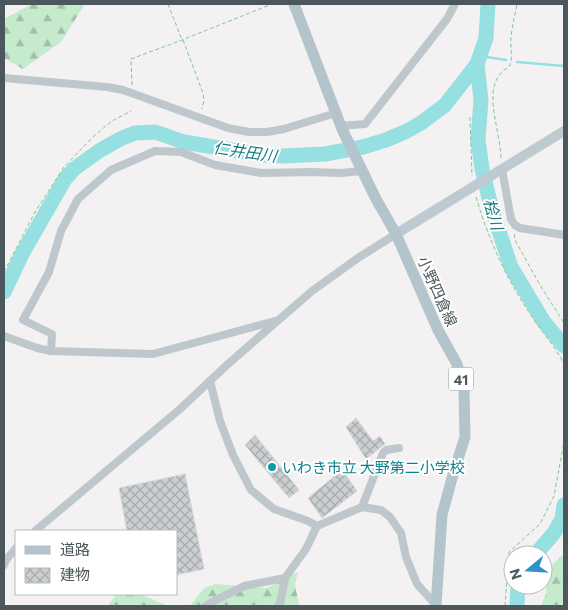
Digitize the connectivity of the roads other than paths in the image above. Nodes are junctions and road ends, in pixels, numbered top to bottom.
1 (294, 4) edge
2 (455, 4) edge
3 (4, 78) edge
4 (336, 113) junction
5 (342, 128) junction
6 (564, 131) edge
7 (502, 170) junction
8 (362, 171) junction
9 (396, 234) junction
10 (564, 235) edge
11 (279, 320) junction
12 (7, 337) edge
13 (50, 351) junction
14 (210, 381) junction
15 (399, 448) dead end
16 (362, 508) junction
17 (317, 526) junction
18 (36, 530) edge
19 (15, 549) edge
20 (4, 565) edge
21 (285, 578) junction
22 (206, 606) edge
23 (278, 606) edge
24 (436, 606) edge

1 - 4 main road, 小野四倉線 / 41
2 - 5 street
3 - 4 street
4 - 5 main road, 小野四倉線 / 41
5 - 8 main road, 小野四倉線 / 41
6 - 7 street
7 - 9 street
7 - 10 street
8 - 9 main road, 小野四倉線 / 41
8 - 13 street
9 - 11 street
9 - 24 main road, 小野四倉線 / 41
11 - 13 street
11 - 14 street
12 - 13 street
14 - 17 street
14 - 18 street
15 - 16 street
16 - 17 street
16 - 24 street
17 - 21 street
19 - 20 street
21 - 22 street
21 - 23 street

